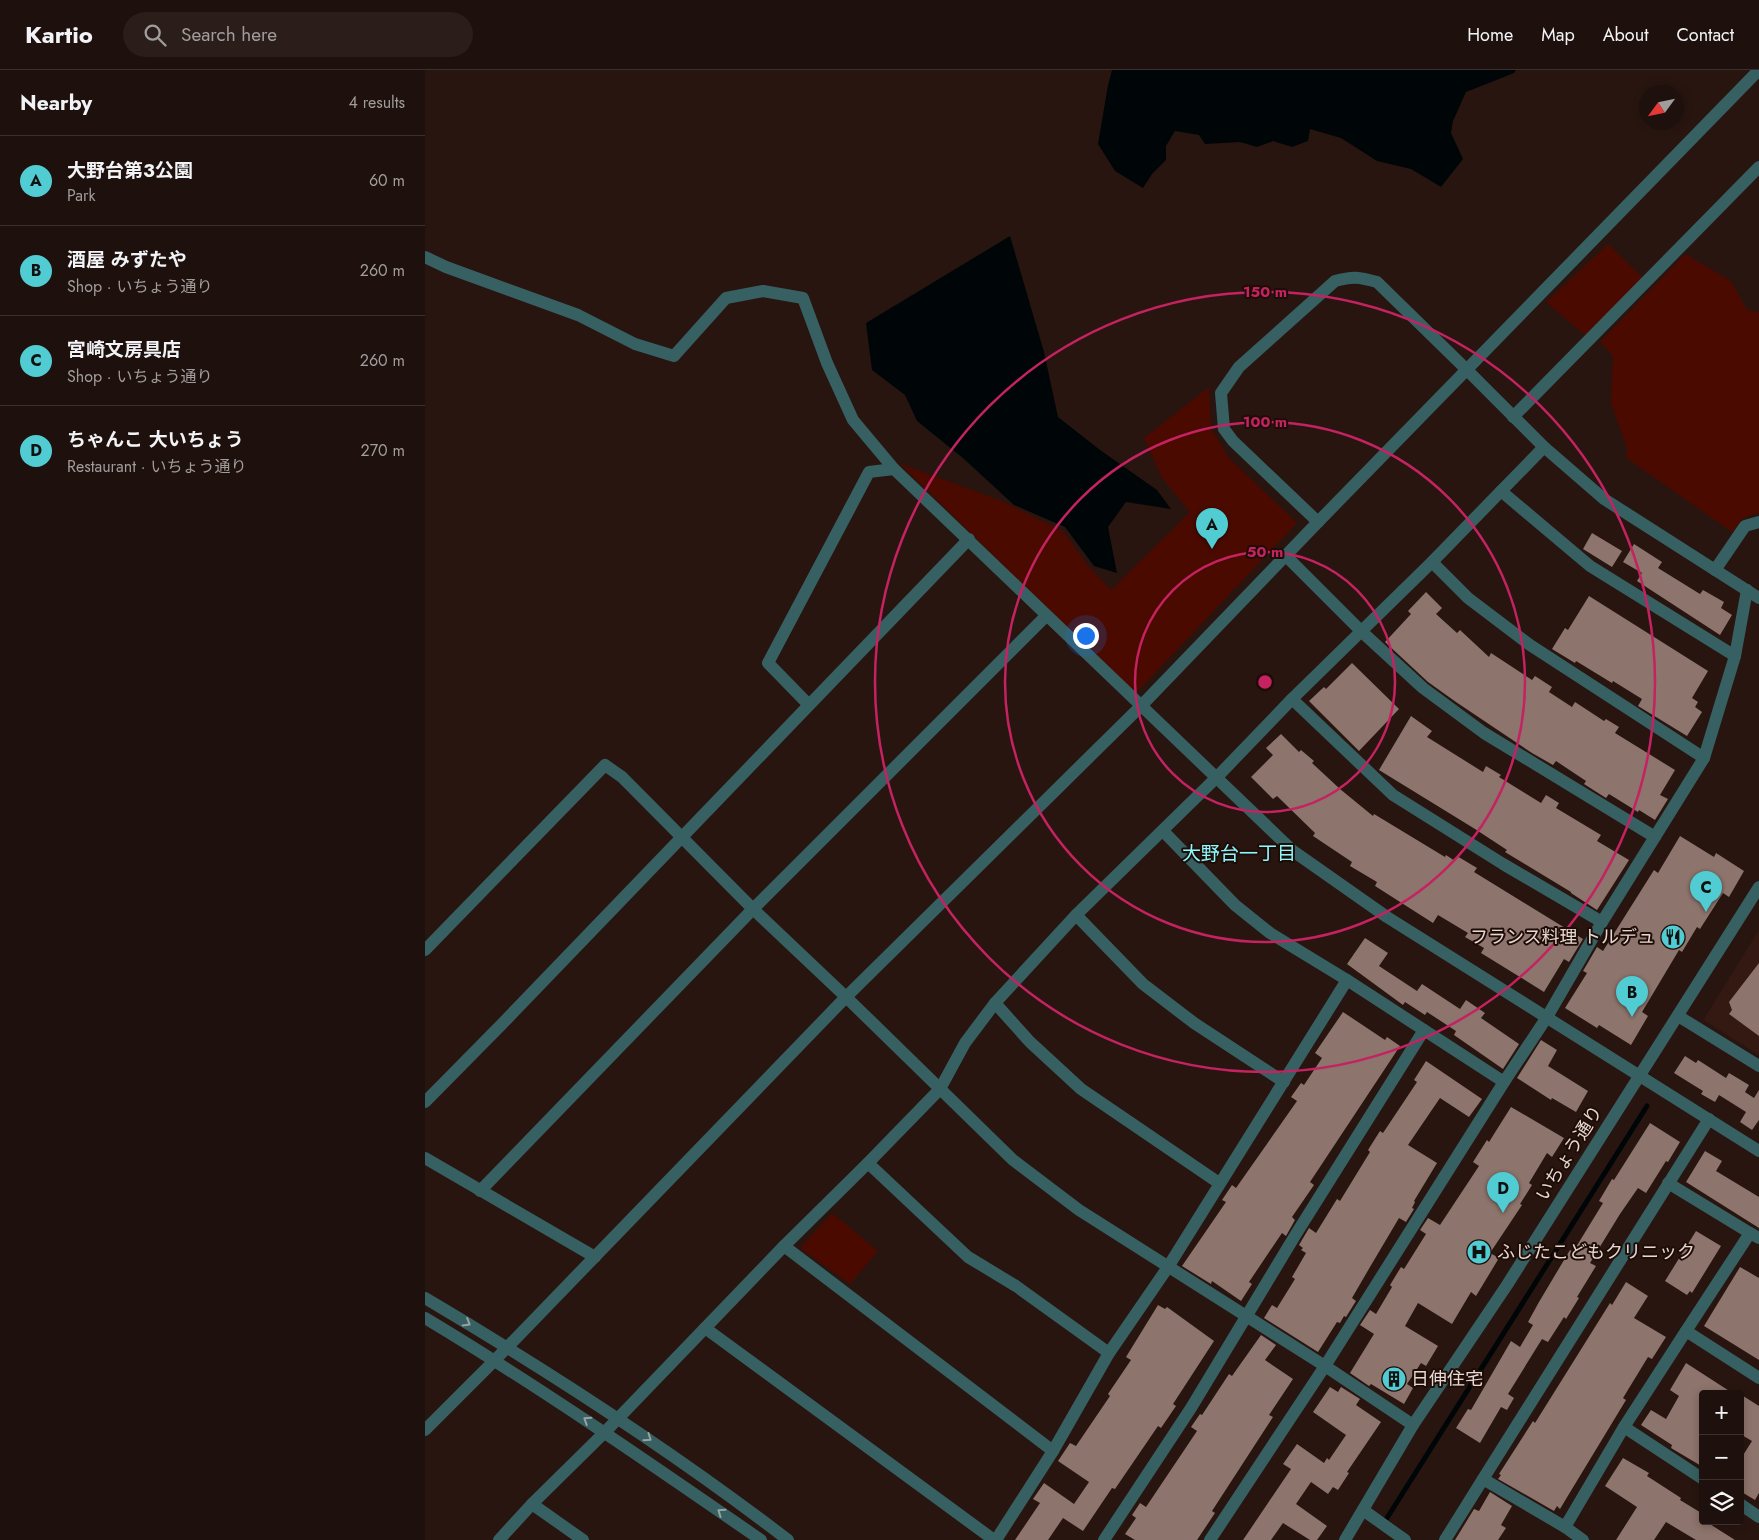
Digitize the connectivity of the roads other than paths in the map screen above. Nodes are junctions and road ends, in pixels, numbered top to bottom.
1 (1759, 70) edge
2 (1759, 166) edge
3 (425, 257) edge
4 (1467, 370) junction
5 (1513, 417) junction
6 (1544, 447) junction
7 (895, 469) junction
8 (1501, 491) junction
9 (1318, 522) junction
10 (1759, 522) edge
11 (969, 539) junction
12 (1285, 555) junction
13 (1431, 562) junction
14 (1715, 570) junction
15 (1747, 590) junction
16 (1759, 598) edge
17 (1047, 616) junction
18 (1361, 631) junction
19 (1735, 656) junction
20 (1292, 700) junction
21 (809, 705) junction
22 (1141, 706) junction
23 (1704, 758) junction
24 (1217, 777) junction
25 (1163, 831) junction
26 (1655, 837) junction
27 (681, 838) junction
28 (1759, 886) edge
29 (753, 910) junction
30 (1076, 915) junction
31 (1602, 922) junction
32 (425, 950) edge
33 (1347, 980) junction
34 (846, 997) junction
35 (995, 1003) junction
36 (1678, 1016) junction
37 (1547, 1017) junction
38 (1424, 1030) junction
39 (1759, 1066) edge
40 (1639, 1076) junction
41 (1284, 1082) junction
42 (1504, 1082) junction
43 (940, 1089) junction
44 (425, 1102) edge
45 (1709, 1119) junction
46 (1759, 1151) edge
47 (425, 1158) edge
48 (868, 1163) junction
49 (1219, 1183) junction
50 (1668, 1183) junction
51 (480, 1191) junction
52 (1755, 1235) edge
53 (784, 1246) junction
54 (595, 1257) junction
55 (1168, 1267) junction
56 (425, 1298) edge
57 (1247, 1317) junction
58 (425, 1318) edge
59 (705, 1328) junction
60 (1686, 1331) junction
61 (508, 1347) junction
62 (1109, 1353) junction
63 (495, 1360) junction
64 (1325, 1366) junction
65 (1759, 1378) edge
66 (619, 1418) junction
67 (1413, 1425) junction
68 (1624, 1427) junction
69 (425, 1430) edge
70 (605, 1432) junction
71 (1053, 1451) junction
72 (1699, 1476) edge
73 (1483, 1479) junction
74 (532, 1504) junction
75 (1744, 1507) edge
76 (1363, 1510) junction
77 (1759, 1517) edge
78 (1565, 1527) junction
79 (499, 1540) edge
80 (583, 1540) edge
81 (761, 1540) edge
82 (788, 1540) edge
83 (995, 1540) edge
84 (1104, 1540) edge
85 (1209, 1540) edge
86 (1345, 1540) edge
87 (1405, 1540) edge
88 (1445, 1540) edge
89 (1583, 1540) edge

1 - 4 street
2 - 5 street
3 - 7 street
4 - 5 street
4 - 9 street
4 - 9 street
5 - 6 street
6 - 8 street
6 - 14 street
7 - 11 street
7 - 21 street
8 - 13 street
8 - 19 street
9 - 12 street
10 - 14 street
11 - 17 street
11 - 21 street
12 - 18 street
12 - 22 street
13 - 18 street
13 - 23 street
14 - 15 street
15 - 16 street
15 - 19 street
17 - 22 street
17 - 29 street
18 - 20 street
18 - 26 street
19 - 23 street
20 - 24 street
20 - 31 street
21 - 27 street
22 - 24 street
22 - 34 street
23 - 26 street
24 - 25 street
24 - 37 street
25 - 30 street
25 - 33 street
26 - 31 street
27 - 29 street
27 - 32 street
27 - 44 street
28 - 36 street, いちょう通り
29 - 34 street
29 - 51 street
30 - 35 street
30 - 41 street
31 - 37 street
33 - 38 street
33 - 41 street
34 - 43 street
34 - 54 street
35 - 43 street
35 - 49 street
36 - 39 street
36 - 40 street, いちょう通り
37 - 40 street
37 - 42 street
38 - 42 street
38 - 57 street
40 - 45 street
40 - 67 street, いちょう通り
41 - 49 street
42 - 64 street
43 - 48 street
43 - 55 street
45 - 46 street
45 - 50 street
47 - 51 street
48 - 53 street
48 - 62 street
49 - 55 street
50 - 52 street
50 - 73 street
51 - 54 street
52 - 60 street
53 - 59 street
53 - 71 street
54 - 61 street
55 - 57 street
55 - 62 street
56 -> 61 street
57 - 64 street
57 - 84 street
58 - 63 street
59 - 66 street
59 - 83 street
60 - 65 street
60 - 68 street
61 - 63 street
61 - 66 street
62 - 71 street
63 - 69 street
70 -> 63 street
64 - 67 street
64 - 85 street
66 - 70 street
66 -> 82 street
67 - 76 street, いちょう通り
68 - 72 street
68 - 78 street
70 - 74 street
81 -> 70 street
71 - 83 street
73 - 78 street
73 - 88 street
74 - 79 street
74 - 80 street
75 - 77 street
76 - 86 street, いちょう通り
76 - 87 street
78 - 89 street

